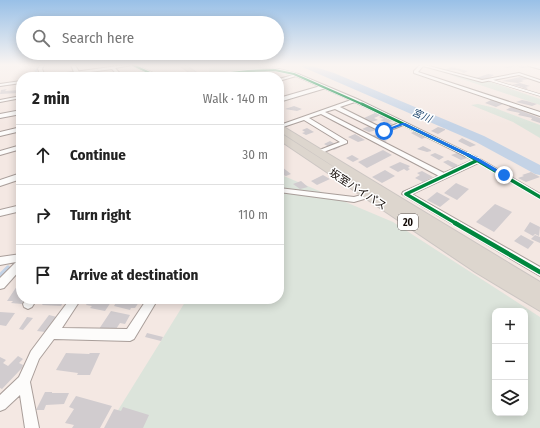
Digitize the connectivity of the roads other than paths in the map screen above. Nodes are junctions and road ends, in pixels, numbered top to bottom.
1 (319, 85) edge
2 (454, 85) edge
3 (507, 85) edge
4 (324, 87) junction
5 (540, 95) edge
6 (16, 98) edge
7 (284, 99) edge
8 (355, 100) junction
9 (0, 101) edge
10 (336, 107) junction
11 (321, 112) junction
12 (16, 113) edge
13 (540, 114) edge
14 (0, 116) edge
15 (305, 118) junction
16 (404, 124) junction
17 (284, 127) edge
18 (16, 130) edge
19 (284, 131) edge
20 (284, 132) edge
21 (0, 134) edge
22 (16, 148) edge
23 (318, 152) junction
24 (0, 153) edge
25 (478, 160) junction
26 (444, 176) junction
27 (16, 178) edge
28 (0, 183) edge
29 (284, 191) edge
30 (368, 195) junction
31 (540, 197) edge
32 (16, 209) edge
33 (0, 213) edge
34 (16, 259) edge
35 (0, 261) edge
36 (16, 267) edge
37 (540, 272) edge
38 (0, 285) edge
39 (540, 290) edge
40 (540, 303) edge
41 (72, 304) edge
42 (150, 304) edge
43 (51, 333) junction
44 (24, 382) junction
45 (0, 404) edge
46 (32, 428) edge

1 - 4 street
2 - 13 street
3 - 5 lane
4 - 7 street
4 - 8 street
6 - 9 street
8 - 10 street
8 - 16 street
10 - 11 street
10 - 16 street
11 - 15 street
11 - 26 street
12 - 14 street
15 - 17 street
15 - 23 street
16 - 25 street
18 - 21 street
19 - 23 highway, 坂室バイパス / 20
20 - 30 highway, 坂室バイパス / 20
22 - 24 street
23 - 39 highway, 坂室バイパス / 20
25 - 26 street
25 - 31 street
26 - 37 street
27 - 28 street
29 - 30 street
30 - 40 highway, 坂室バイパス / 20
32 - 33 street
34 - 35 street
36 - 38 street
41 - 43 street
42 - 43 street
43 - 44 street
44 - 45 street
44 - 46 street

